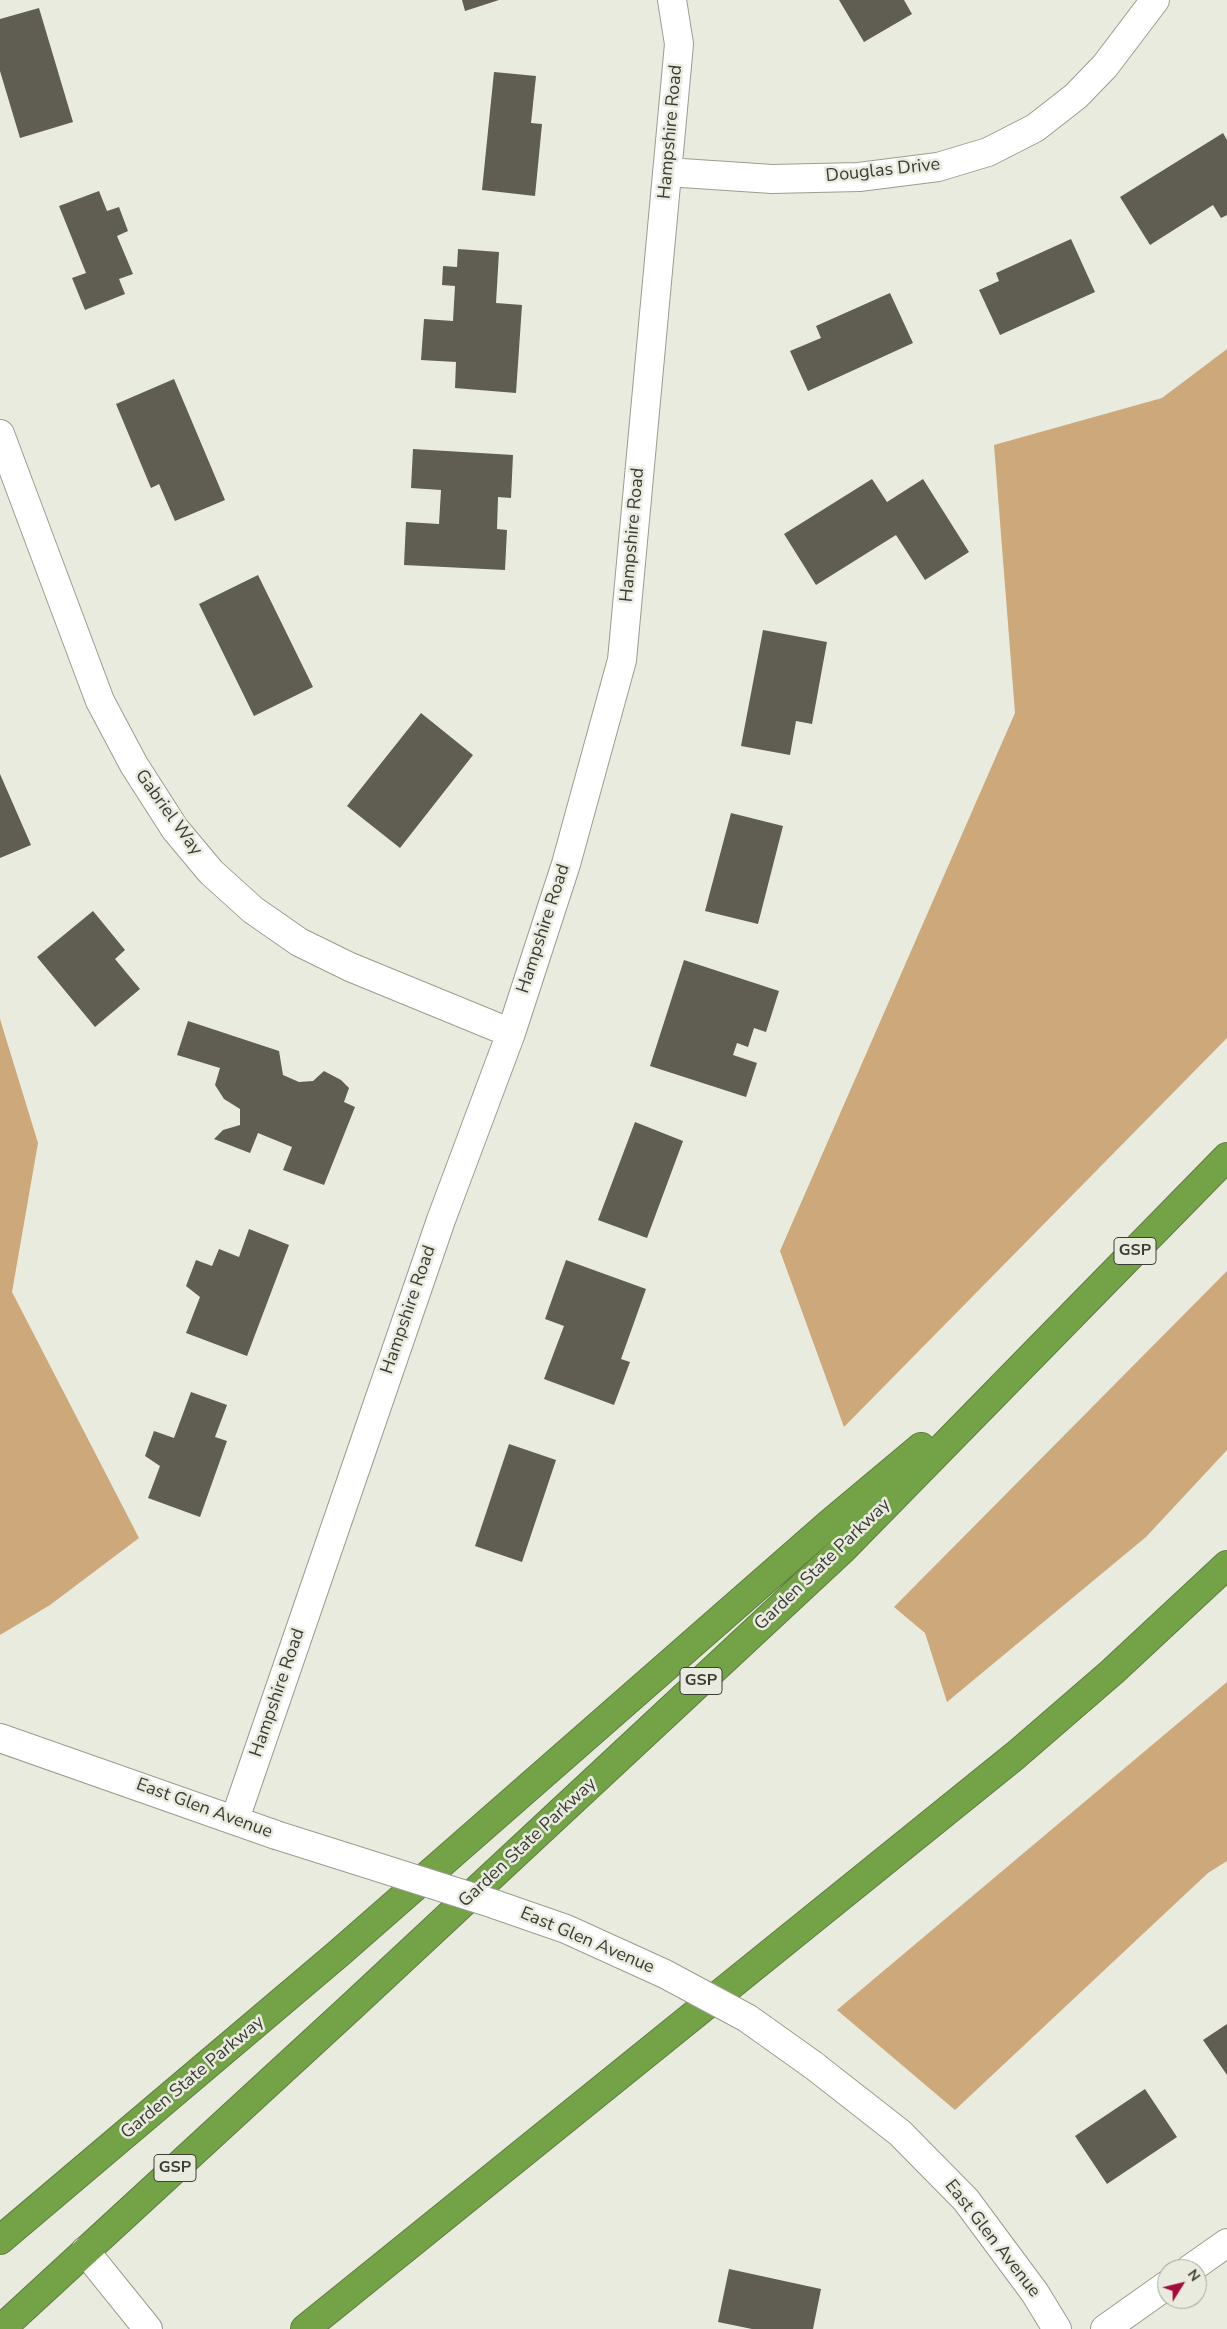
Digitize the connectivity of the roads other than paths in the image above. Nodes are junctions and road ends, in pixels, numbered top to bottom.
1 (672, 0) edge
2 (1155, 0) edge
3 (667, 172) junction
4 (0, 434) edge
5 (511, 1033) junction
6 (1227, 1157) edge
7 (1042, 1344) junction
8 (1227, 1564) edge
9 (0, 1738) edge
10 (235, 1819) junction
11 (0, 2240) edge
12 (1227, 2243) edge
13 (85, 2252) junction
14 (1204, 2259) edge
15 (1157, 2293) edge
16 (1, 2329) edge
17 (148, 2329) edge
18 (305, 2329) edge
19 (1057, 2329) edge
20 (1105, 2329) edge

1 - 3 street, Hampshire Road
2 - 3 street, Douglas Drive
3 - 5 street, Hampshire Road
4 - 5 street, Gabriel Way
5 - 10 street, Hampshire Road
6 - 7 highway, Garden State Parkway / GSP
7 - 11 highway, Garden State Parkway / GSP
7 - 13 highway, Garden State Parkway / GSP
8 - 18 highway
9 - 10 street, East Glen Avenue
10 - 19 street, East Glen Avenue, bridge
12 - 14 street
13 - 16 highway, Garden State Parkway / GSP
13 - 17 street
15 - 20 street

